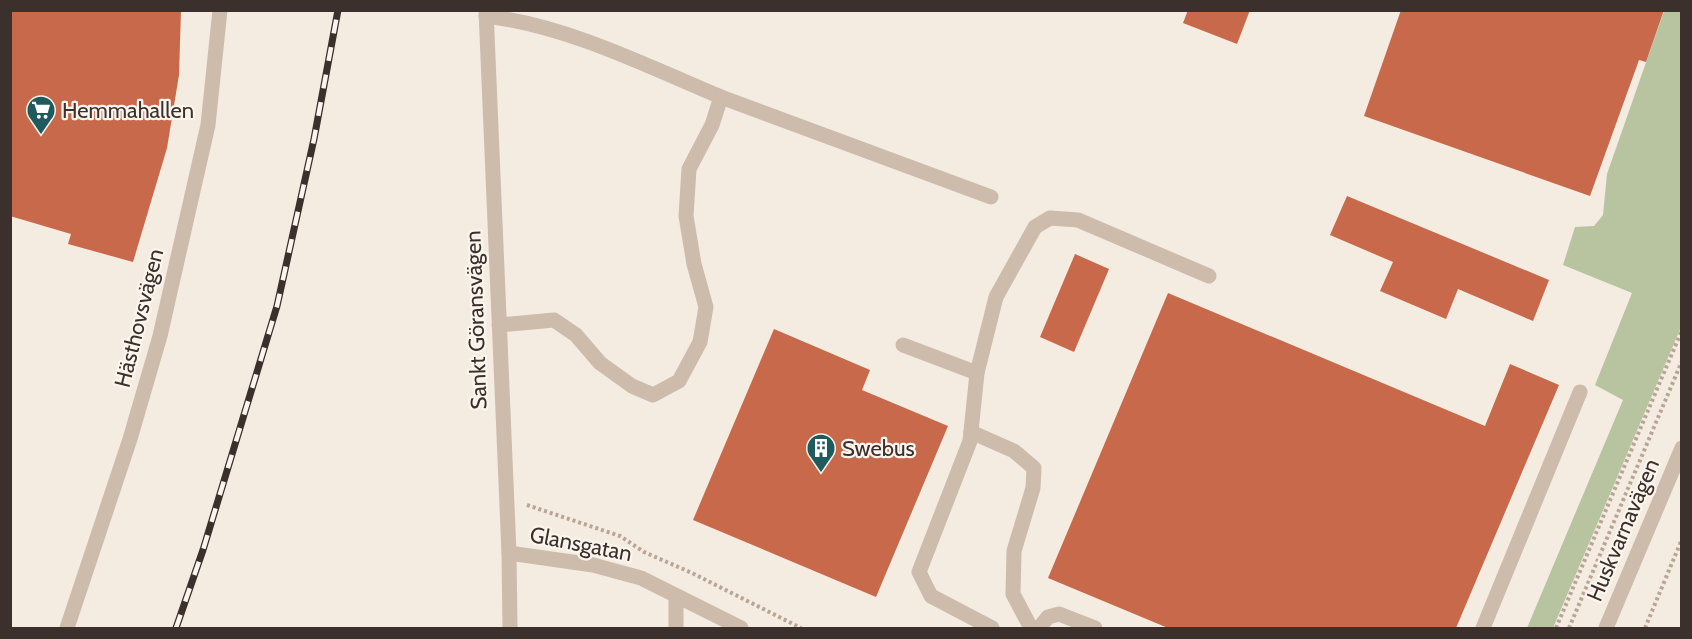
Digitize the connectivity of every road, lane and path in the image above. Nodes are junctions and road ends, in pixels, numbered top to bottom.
1 (220, 10) edge
2 (486, 13) edge
3 (721, 97) junction
4 (991, 197) dead end
5 (1209, 276) dead end
6 (499, 325) junction
7 (1682, 330) edge
8 (903, 345) dead end
9 (1682, 361) edge
10 (977, 374) junction
11 (1580, 392) dead end
12 (971, 432) junction
13 (1682, 448) edge
14 (528, 505) dead end
15 (1682, 539) edge
16 (508, 554) junction
17 (676, 596) junction
18 (67, 628) edge
19 (510, 628) edge
20 (676, 628) edge
21 (741, 628) edge
22 (801, 628) edge
23 (992, 628) edge
24 (1031, 628) edge
25 (1039, 628) edge
26 (1095, 628) edge
27 (1483, 628) edge
28 (1556, 628) edge
29 (1569, 628) edge
30 (1606, 628) edge
31 (1645, 628) edge

1 - 18 street, Hästhovsvägen
2 - 3 street
2 - 6 street, Sankt Göransvägen
3 - 4 street
3 - 6 street
5 - 10 street
6 - 16 street, Sankt Göransvägen
7 - 28 path
8 - 10 street
9 - 29 path
10 - 12 street
11 - 27 street
12 - 23 street
12 - 24 street
13 - 30 street, Huskvarnavägen
14 - 22 path
15 - 31 path
16 - 17 street, Glansgatan
16 - 19 street, Sankt Göransvägen
17 - 20 street
17 - 21 street, Glansgatan
25 - 26 street

